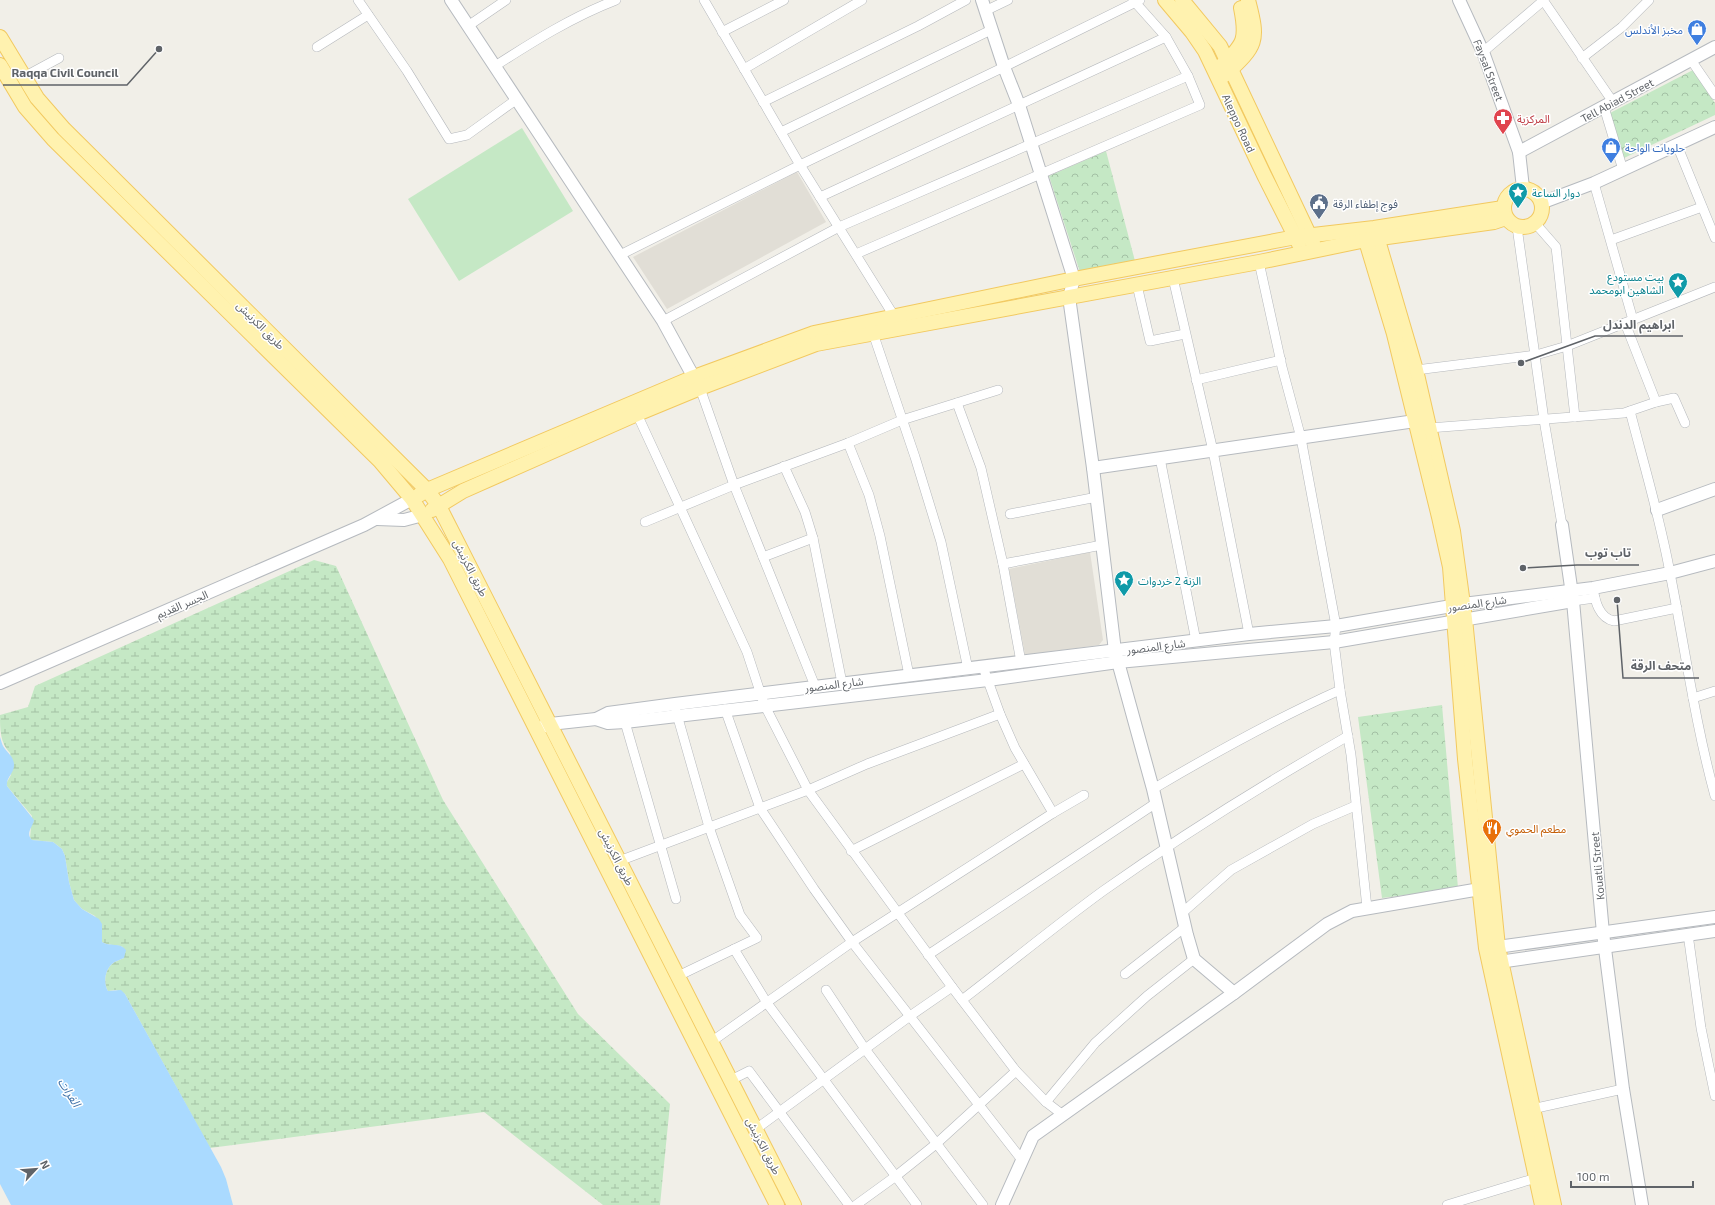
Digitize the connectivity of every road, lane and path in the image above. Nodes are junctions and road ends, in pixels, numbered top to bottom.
1 (358, 0) edge
2 (451, 0) edge
3 (506, 0) edge
4 (616, 0) edge
5 (704, 0) edge
6 (784, 0) edge
7 (862, 0) edge
8 (966, 0) edge
9 (1008, 0) edge
10 (1165, 0) edge
11 (1239, 0) edge
12 (1248, 0) edge
13 (1459, 0) edge
14 (1543, 0) edge
15 (1649, 0) edge
16 (1136, 1) edge
17 (1185, 1) edge
18 (983, 6) edge
19 (368, 15) junction
20 (468, 26) junction
21 (991, 30) junction
22 (722, 32) junction
23 (0, 37) edge
24 (1166, 37) junction
25 (316, 47) dead end
26 (1715, 47) edge
27 (1483, 52) junction
28 (59, 58) dead end
29 (1582, 58) junction
30 (1691, 60) junction
31 (1230, 64) junction
32 (0, 65) edge
33 (494, 66) junction
34 (1004, 67) junction
35 (744, 69) junction
36 (1188, 76) junction
37 (1217, 76) junction
38 (24, 77) junction
39 (1715, 95) edge
40 (517, 99) junction
41 (763, 102) junction
42 (1608, 104) junction
43 (1019, 105) junction
44 (1715, 127) edge
45 (781, 132) junction
46 (1031, 143) junction
47 (1677, 145) junction
48 (1519, 152) junction
49 (800, 165) junction
50 (1623, 170) junction
51 (1041, 174) junction
52 (1594, 183) junction
53 (1523, 188) junction
54 (820, 197) junction
55 (1541, 203) junction
56 (1702, 207) junction
57 (1504, 213) junction
58 (1535, 223) junction
59 (839, 227) junction
60 (1517, 227) junction
61 (1370, 234) junction
62 (1310, 235) junction
63 (1296, 237) junction
64 (1715, 238) edge
65 (1610, 240) junction
66 (1309, 252) junction
67 (856, 254) junction
68 (620, 255) junction
69 (1259, 262) junction
70 (1172, 278) junction
71 (1074, 279) junction
72 (1137, 285) junction
73 (1715, 287) edge
74 (1069, 297) junction
75 (663, 321) junction
76 (1629, 322) junction
77 (893, 323) junction
78 (873, 333) junction
79 (1185, 334) junction
80 (1567, 346) junction
81 (1536, 355) junction
82 (1281, 360) junction
83 (1416, 370) junction
84 (1196, 380) junction
85 (697, 383) junction
86 (998, 390) dead end
87 (1656, 402) junction
88 (957, 403) junction
89 (1630, 411) junction
90 (637, 414) junction
91 (1575, 418) junction
92 (902, 420) junction
93 (1544, 420) junction
94 (1415, 421) junction
95 (1686, 423) dead end
96 (1429, 428) junction
97 (1301, 438) junction
98 (848, 443) junction
99 (1213, 451) junction
100 (1160, 458) junction
101 (784, 466) junction
102 (1093, 468) junction
103 (734, 485) junction
104 (1715, 489) edge
105 (427, 490) junction
106 (1097, 497) junction
107 (412, 499) junction
108 (439, 506) junction
109 (680, 507) junction
110 (1657, 510) junction
111 (1010, 514) dead end
112 (423, 516) junction
113 (376, 519) junction
114 (644, 522) dead end
115 (1562, 525) joint
116 (813, 538) junction
117 (1102, 545) junction
118 (763, 557) junction
119 (1715, 561) edge
120 (1002, 564) junction
121 (1670, 573) junction
122 (1594, 593) junction
123 (1572, 596) junction
124 (1458, 605) junction
125 (1677, 608) junction
126 (1459, 620) junction
127 (1336, 626) junction
128 (1249, 634) junction
129 (1196, 641) junction
130 (1334, 642) junction
131 (1117, 656) junction
132 (1021, 662) junction
133 (519, 663) junction
134 (983, 667) junction
135 (505, 668) junction
136 (968, 669) junction
137 (909, 675) junction
138 (988, 680) junction
139 (0, 683) edge
140 (842, 683) junction
141 (815, 686) junction
142 (1340, 690) junction
143 (1715, 691) edge
144 (1693, 698) junction
145 (762, 699) junction
146 (676, 709) junction
147 (725, 709) junction
148 (1000, 714) junction
149 (596, 719) junction
150 (625, 722) junction
151 (543, 726) junction
152 (1348, 736) junction
153 (1024, 764) junction
154 (1153, 789) junction
155 (808, 790) junction
156 (1084, 795) dead end
157 (1715, 796) edge
158 (1156, 803) junction
159 (1355, 806) junction
160 (760, 808) junction
161 (1053, 813) junction
162 (709, 827) junction
163 (660, 845) junction
164 (1167, 848) junction
165 (851, 851) junction
166 (619, 861) junction
167 (1480, 889) junction
168 (676, 899) dead end
169 (1367, 908) junction
170 (1182, 913) junction
171 (898, 914) junction
172 (1715, 917) edge
173 (1185, 928) junction
174 (1715, 931) edge
175 (1603, 933) junction
176 (1688, 934) junction
177 (852, 942) junction
178 (1605, 946) junction
179 (1492, 947) junction
180 (734, 949) junction
181 (928, 954) junction
182 (1194, 959) junction
183 (1495, 962) junction
184 (1125, 974) dead end
185 (678, 976) junction
186 (952, 987) junction
187 (826, 990) dead end
188 (1234, 994) junction
189 (962, 1000) junction
190 (767, 1003) junction
191 (910, 1016) junction
192 (711, 1042) junction
193 (865, 1049) junction
194 (1016, 1071) junction
195 (731, 1080) junction
196 (823, 1080) junction
197 (1623, 1088) junction
198 (1715, 1096) edge
199 (1046, 1102) junction
200 (979, 1104) junction
201 (1532, 1109) junction
202 (780, 1112) junction
203 (1063, 1115) junction
204 (756, 1129) junction
205 (936, 1144) junction
206 (1022, 1160) junction
207 (896, 1176) junction
208 (1536, 1178) junction
209 (1464, 1203) edge
210 (777, 1205) edge
211 (794, 1205) edge
212 (848, 1205) edge
213 (856, 1205) edge
214 (917, 1205) edge
215 (983, 1205) edge
216 (1002, 1205) edge
217 (1448, 1205) edge
218 (1542, 1205) edge
219 (1554, 1205) edge
220 (1642, 1205) edge

1 - 19 street
2 - 20 street
3 - 20 street
4 - 33 street
5 - 22 street
6 - 22 street
7 - 35 street
8 - 41 street
9 - 18 street
10 - 37 main road, Aleppo Road
11 - 31 main road
12 - 31 main road
13 - 27 street, Faysal Street
14 - 27 street
14 - 29 street
15 - 29 street
16 - 24 street
16 - 34 street
17 - 31 main road, Aleppo Road
18 - 21 street
19 - 25 street
19 - 40 street
20 - 33 street
21 - 34 street
21 - 45 street
22 - 35 street
23 - 38 main road, طريق الكرنيش
24 - 36 street
24 - 43 street
26 - 30 street, Tell Abiad Street
27 - 48 street, Faysal Street
28 - 38 street
29 - 42 street
30 - 39 street
30 - 42 street, Tell Abiad Street
31 - 37 main road
31 - 62 main road, Aleppo Road
32 - 107 main road, طريق الكرنيش
33 - 40 street
34 - 43 street
34 - 49 street
35 - 41 street
36 - 46 street
36 - 51 street
37 - 63 main road, Aleppo Road
38 - 105 main road, طريق الكرنيش
40 - 68 street
41 - 45 street
42 - 48 street, Tell Abiad Street
42 - 50 street
43 - 46 street
43 - 54 street
44 - 47 street
45 - 49 street
46 - 51 street
46 - 59 street
47 - 50 street
47 - 56 street
48 - 53 street, Faysal Street
49 - 54 street
49 - 68 street
50 - 52 street
51 - 67 street
51 - 71 street
52 - 55 street
52 - 65 street
53 - 55 main road
53 - 57 main road
54 - 59 street
55 - 58 main road
56 - 64 street
56 - 65 street
57 - 60 main road
57 - 61 main road
58 - 60 main road
58 - 80 street
59 - 67 street
59 - 75 street
60 - 81 street
61 - 62 main road
61 - 66 main road
61 - 83 main road
61 - 94 main road
62 - 63 main road
62 - 66 main road, Aleppo Road
63 - 66 main road, Aleppo Road
63 - 71 main road
65 - 76 street
66 - 69 main road
67 - 77 street
68 - 75 street
69 - 70 main road
69 - 82 street
70 - 72 main road
70 - 79 street
71 - 74 street
71 - 77 main road
72 - 74 main road
72 - 79 street
73 - 76 street
74 - 77 main road
74 - 102 street
75 - 85 street
76 - 80 street
76 - 87 street
77 - 78 main road
77 - 85 main road
78 - 85 main road
78 - 92 street
79 - 84 street
80 - 81 street
80 - 91 street
81 - 83 street
81 - 93 street
82 - 84 street
82 - 97 street
83 - 96 main road
84 - 99 street
85 - 90 main road
85 - 103 street
85 - 105 main road
86 - 88 street
87 - 89 street
87 - 95 street
88 - 92 street
88 - 120 street
89 - 91 street
89 - 110 street
90 - 108 main road
90 - 109 street
91 - 93 street
92 - 98 street
92 - 136 street
93 - 96 street
93 - 115 street
94 - 97 street
94 - 124 main road
96 - 124 main road
97 - 99 street
97 - 127 street
98 - 101 street
98 - 137 street
99 - 100 street
99 - 128 street
100 - 102 street
100 - 129 street
101 - 103 street
101 - 116 street
102 - 106 street
103 - 109 street
103 - 118 street
104 - 110 street
105 - 107 main road
105 - 108 main road, طريق الكرنيش
106 - 111 street
106 - 117 street
107 - 112 main road, طريق الكرنيش
107 - 113 street, الجسر القديم
108 - 112 main road
108 - 133 main road, طريق الكرنيش
109 - 114 street
109 - 145 street
110 - 121 street
112 - 113 street
112 - 135 main road, طريق الكرنيش
113 - 139 street, الجسر القديم
115 - 123 street, Kouatli Street
116 - 118 street
116 - 140 street
117 - 120 street
117 - 131 street
118 - 141 street
119 - 121 street, شارع المنصور
120 - 132 street
121 - 122 street, شارع المنصور
121 - 125 street
122 - 123 street, شارع المنصور
122 - 125 street
123 - 124 street, شارع المنصور
123 - 126 street, شارع المنصور
123 - 175 street, Kouatli Street
124 - 126 main road
124 - 127 street, شارع المنصور
125 - 144 street
126 - 130 street, شارع المنصور
126 - 167 main road
126 - 179 main road
127 - 128 street, شارع المنصور
127 - 130 street
128 - 129 street, شارع المنصور
129 - 131 street, شارع المنصور
130 - 131 street, شارع المنصور
130 - 142 street
131 - 132 street, شارع المنصور
131 - 138 street, شارع المنصور
131 - 154 street
132 - 134 street, شارع المنصور
133 - 135 main road
133 - 151 main road, طريق الكرنيش
134 - 136 street, شارع المنصور
134 - 138 street
135 - 151 main road, طريق الكرنيش
136 - 137 street, شارع المنصور
137 - 140 street, شارع المنصور
138 - 145 street, شارع المنصور
138 - 148 street
140 - 141 street, شارع المنصور
141 - 145 street, شارع المنصور
142 - 152 street
142 - 154 street
143 - 144 street
144 - 157 street
145 - 146 street, شارع المنصور
145 - 147 street, شارع المنصور
145 - 155 street
146 - 147 street, شارع المنصور
146 - 149 street, شارع المنصور
146 - 150 street, شارع المنصور
146 - 162 street
147 - 160 street
148 - 153 street
148 - 155 street
149 - 150 street, شارع المنصور
149 - 151 street, شارع المنصور
150 - 163 street
151 - 166 main road, طريق الكرنيش
151 - 210 main road, طريق الكرنيش
152 - 159 street
152 - 164 street
153 - 161 street
153 - 165 street
154 - 158 street
155 - 160 street
155 - 165 street
156 - 161 street
158 - 164 street
158 - 181 street
159 - 169 street
159 - 170 street
160 - 162 street
160 - 177 street
161 - 171 street
162 - 163 street
162 - 180 street
163 - 166 street
163 - 168 street
164 - 170 street
164 - 189 street
165 - 171 street
166 - 185 main road, طريق الكرنيش
167 - 169 street
167 - 179 main road
169 - 188 street
170 - 173 street
171 - 177 street
171 - 181 street
172 - 175 street
173 - 182 street
173 - 184 street
174 - 176 street
175 - 178 street, Kouatli Street
175 - 179 street
176 - 178 street
176 - 198 street
177 - 190 street
177 - 191 street
178 - 183 street
178 - 197 street, Kouatli Street
179 - 183 main road
180 - 185 street
180 - 190 street
181 - 186 street
182 - 188 street
182 - 199 street
183 - 201 main road
183 - 208 main road
185 - 192 main road, طريق الكرنيش
186 - 189 street
186 - 191 street
187 - 193 street
188 - 203 street
189 - 194 street
190 - 192 street
190 - 196 street
191 - 193 street
191 - 200 street
192 - 195 main road, طريق الكرنيش
193 - 196 street
193 - 205 street
194 - 199 street
194 - 200 street
195 - 202 street
195 - 204 main road, طريق الكرنيش
196 - 202 street
196 - 207 street
197 - 201 street
197 - 220 street, Kouatli Street
199 - 203 street
200 - 205 street
200 - 206 street
201 - 219 main road
202 - 204 street
202 - 212 street
203 - 206 street
204 - 211 main road, طريق الكرنيش
205 - 207 street
205 - 215 street
206 - 216 street
207 - 213 street
207 - 214 street
208 - 209 street
208 - 218 main road
209 - 217 street

